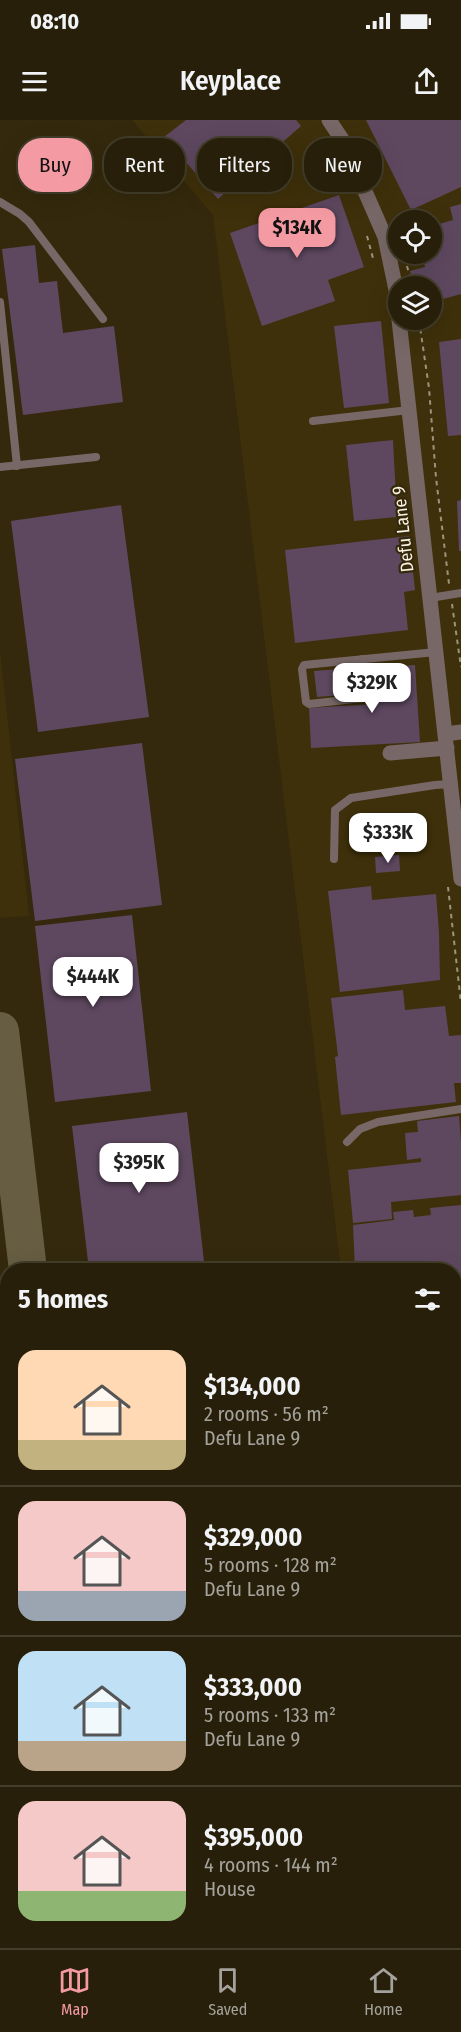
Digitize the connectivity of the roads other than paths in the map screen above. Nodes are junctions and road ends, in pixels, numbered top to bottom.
1 (329, 120) edge
2 (0, 202) edge
3 (393, 276) edge
4 (0, 302) edge
5 (103, 318) dead end
6 (400, 330) edge
7 (410, 410) junction
8 (312, 421) dead end
9 (96, 457) dead end
10 (17, 466) junction
11 (0, 467) edge
12 (461, 593) edge
13 (430, 598) junction
14 (436, 652) junction
15 (362, 659) junction
16 (452, 740) edge
17 (390, 753) dead end
18 (451, 784) junction
19 (334, 860) dead end
20 (454, 879) edge
21 (461, 1109) edge
22 (347, 1142) dead end

1 - 3 street, Defu Lane 9
2 - 5 lane
4 - 10 lane
6 - 7 street, Defu Lane 9
7 - 8 lane
7 - 13 street, Defu Lane 9
9 - 10 lane
10 - 11 lane
12 - 13 lane
13 - 14 street, Defu Lane 9
14 - 15 lane
14 - 16 street, Defu Lane 9
15 - 15 lane
16 - 17 street
16 - 18 street, Defu Lane 9
18 - 19 lane
18 - 20 street, Defu Lane 9
21 - 22 lane

